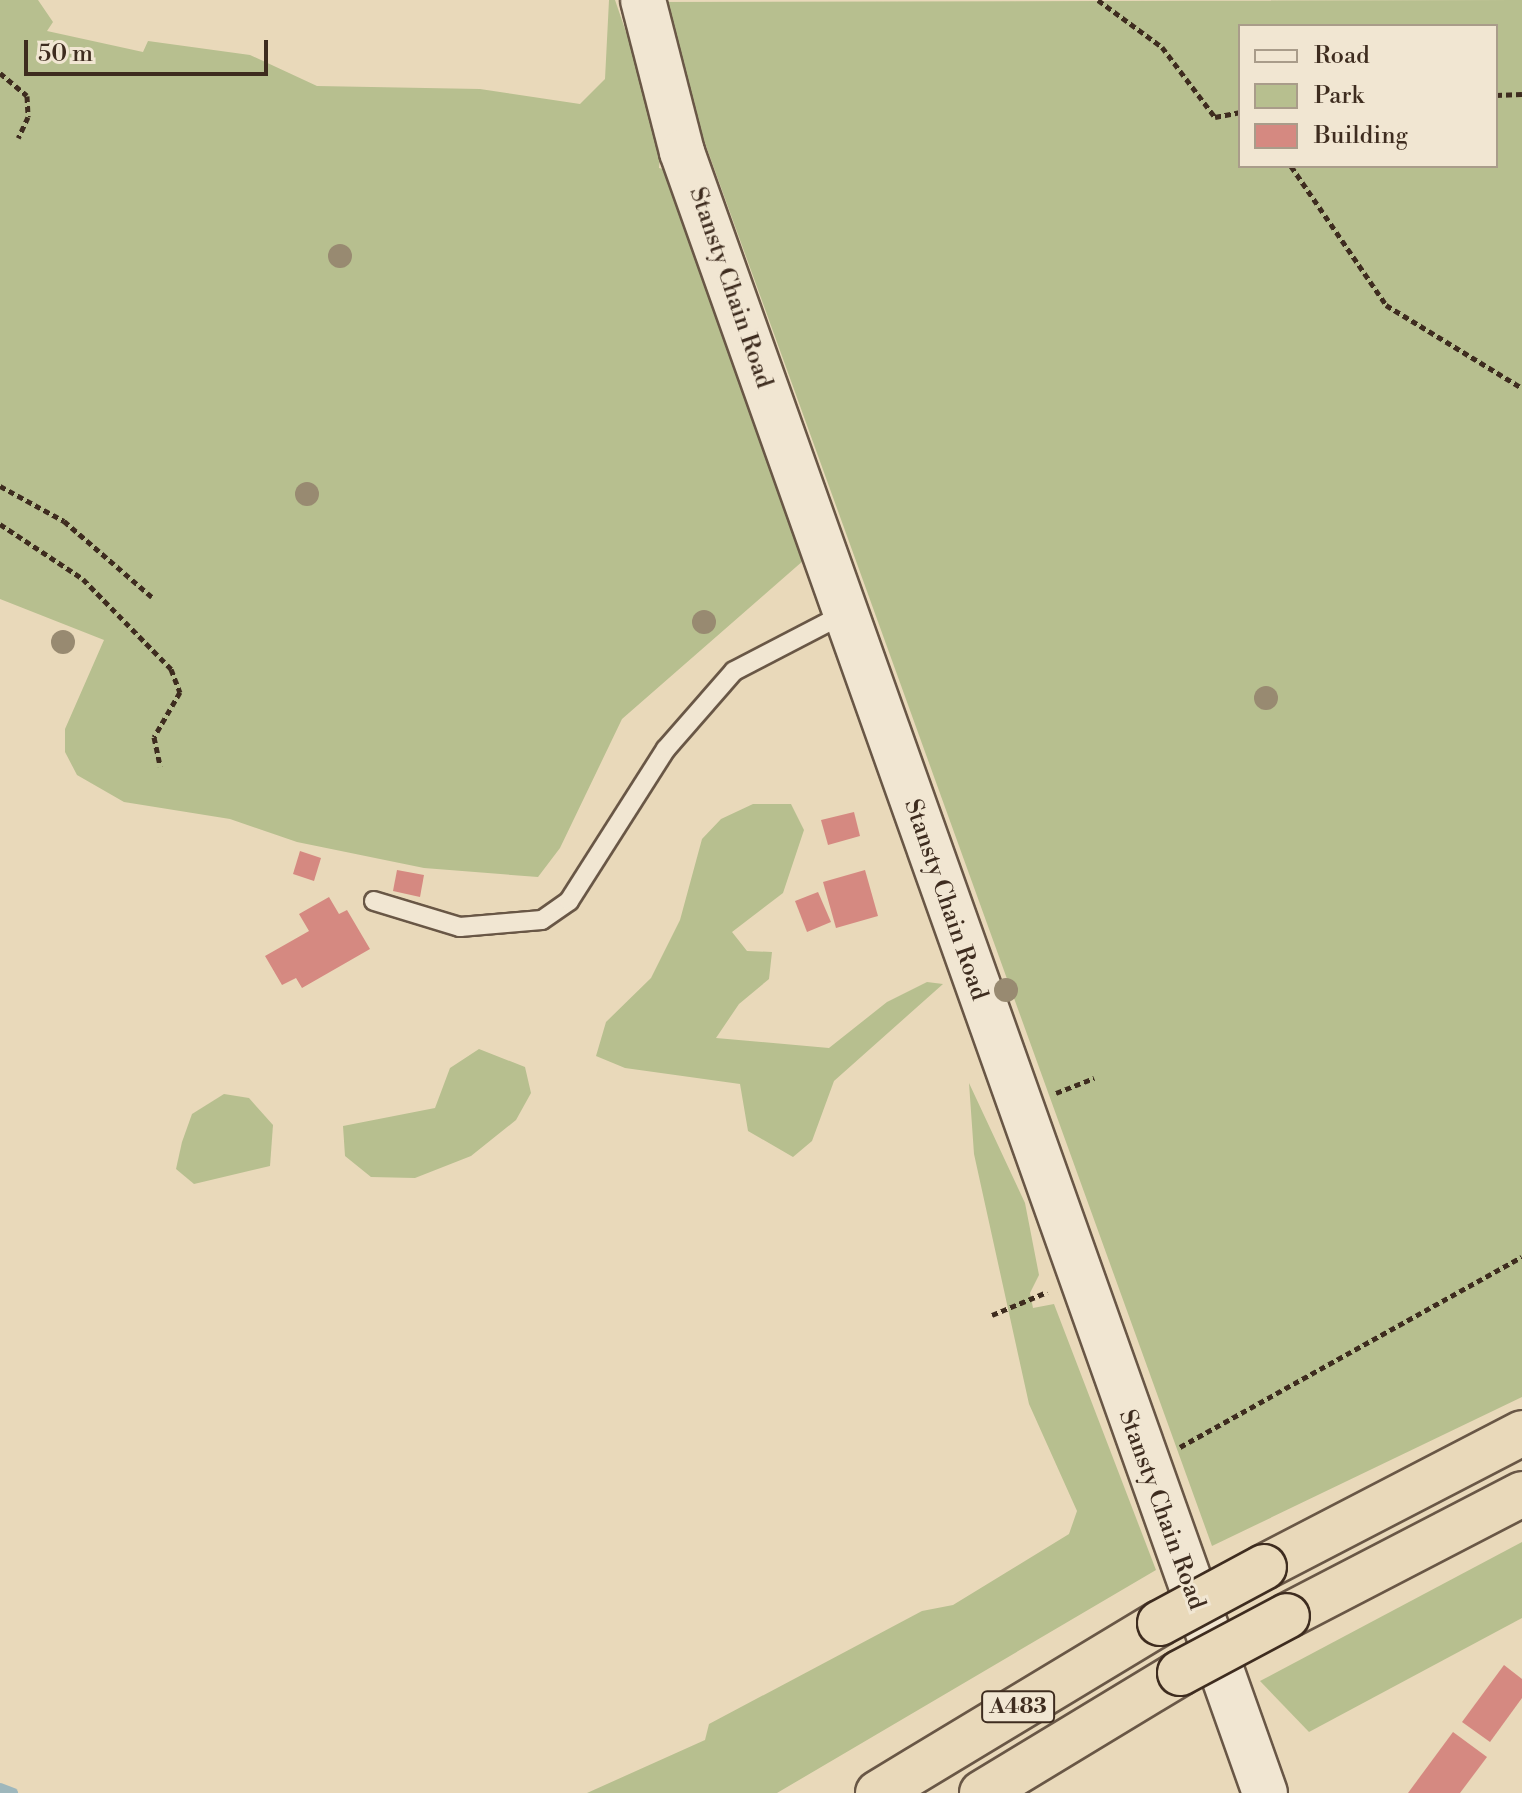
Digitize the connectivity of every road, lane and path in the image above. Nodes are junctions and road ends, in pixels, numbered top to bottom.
1 (643, 0) edge
2 (1098, 0) edge
3 (0, 73) edge
4 (1522, 94) edge
5 (1498, 95) edge
6 (1238, 112) edge
7 (18, 138) dead end
8 (1292, 168) edge
9 (1522, 388) edge
10 (0, 486) edge
11 (0, 524) edge
12 (152, 597) dead end
13 (844, 614) junction
14 (160, 766) dead end
15 (374, 901) dead end
16 (1522, 1257) edge
17 (1078, 1279) junction
18 (992, 1315) dead end
19 (1522, 1433) edge
20 (1145, 1470) junction
21 (1522, 1494) edge
22 (878, 1793) edge
23 (982, 1793) edge
24 (1265, 1793) edge

1 - 13 street, Stansty Chain Road
2 - 6 path
3 - 7 path
4 - 5 path
8 - 9 path
10 - 12 path
11 - 14 path
13 - 15 lane
13 - 17 street, Stansty Chain Road
16 - 20 path
17 - 18 path
17 - 20 street, Stansty Chain Road
19 - 22 highway, A483, bridge
20 - 24 street, Stansty Chain Road
21 - 23 highway, A483, bridge

